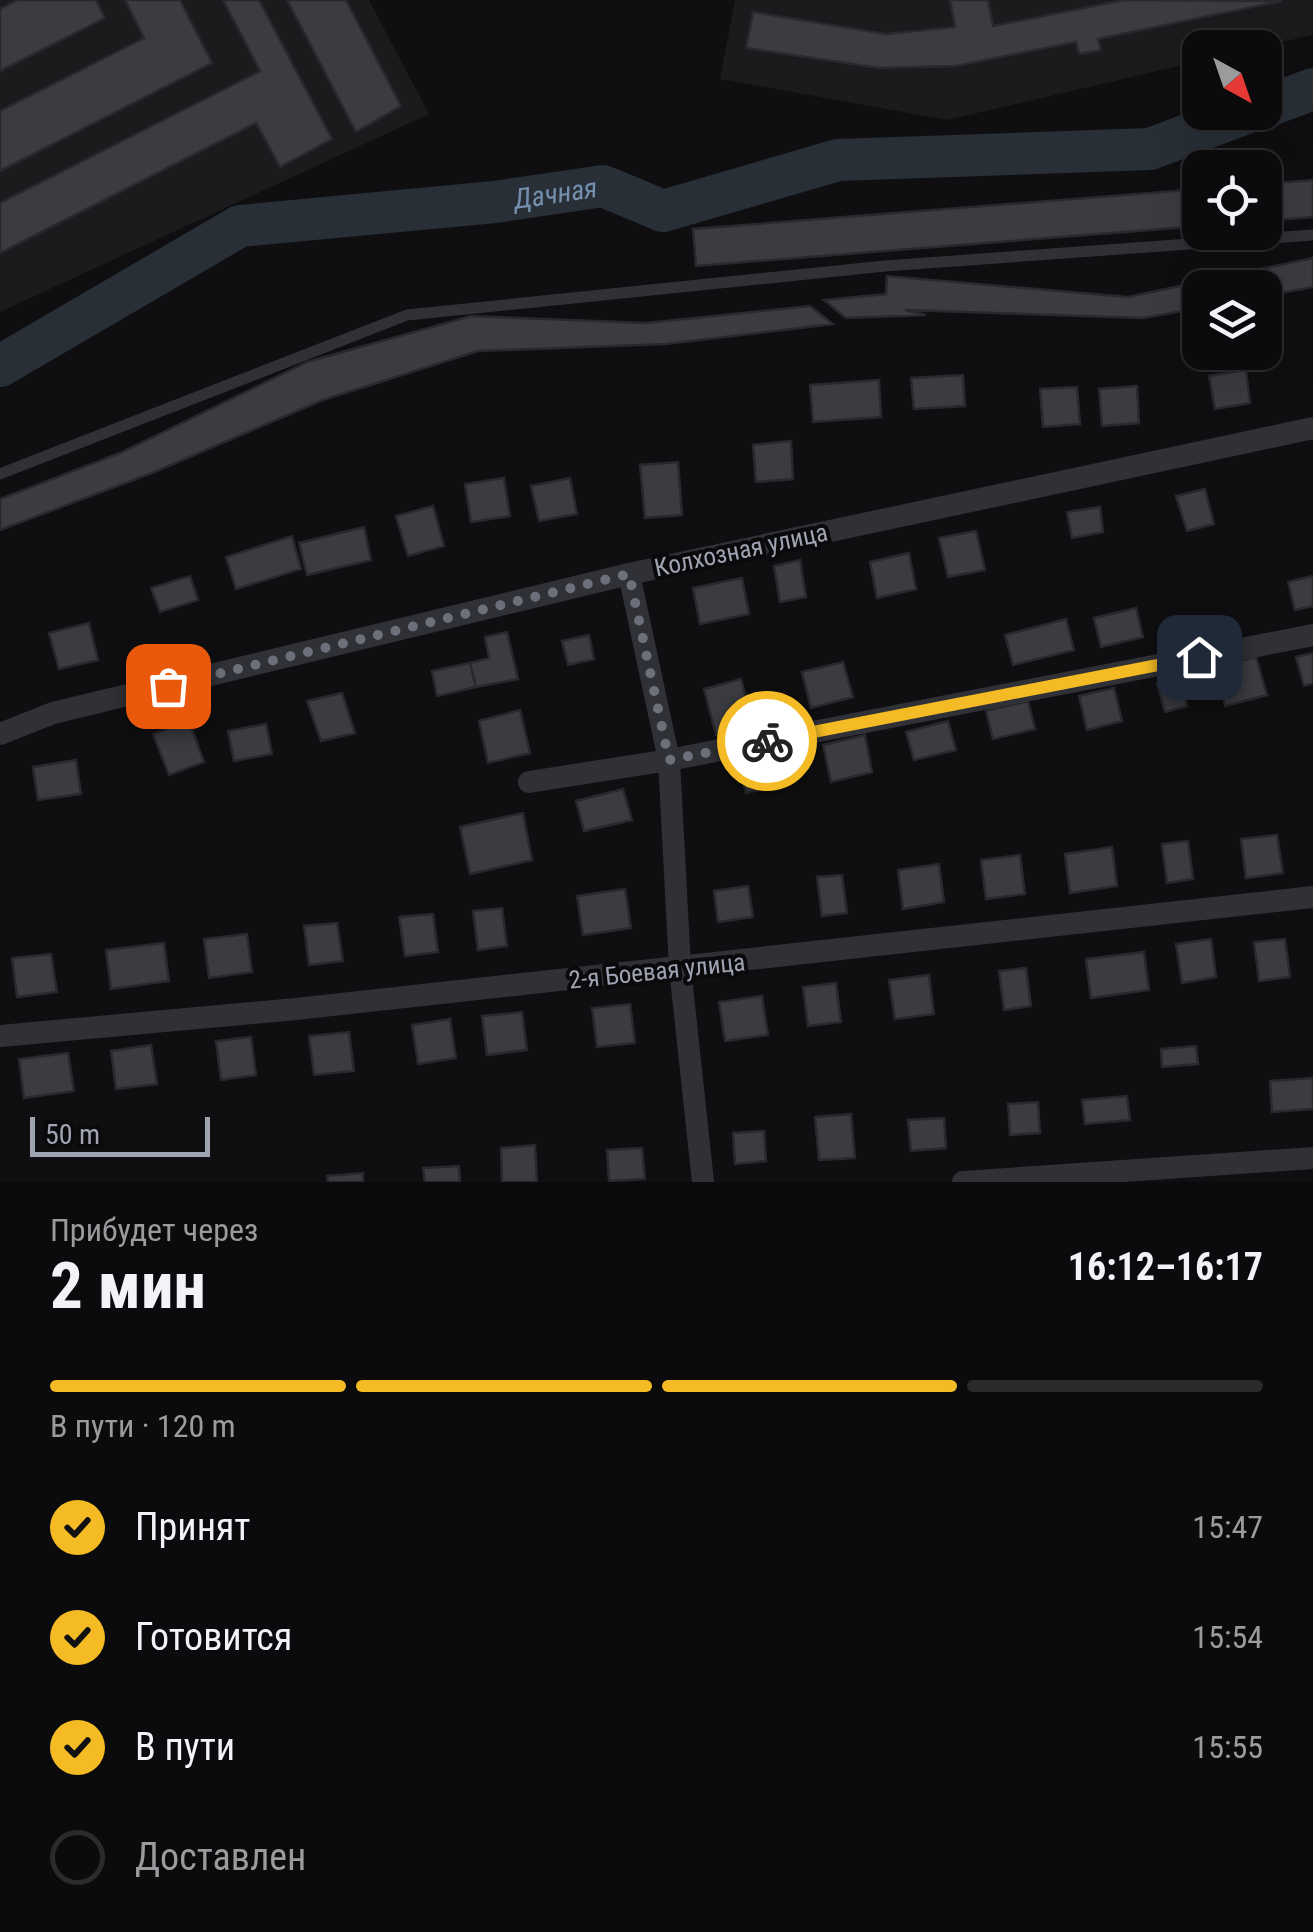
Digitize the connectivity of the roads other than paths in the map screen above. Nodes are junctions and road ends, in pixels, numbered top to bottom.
1 (1313, 236) edge
2 (1313, 428) edge
3 (0, 474) edge
4 (629, 574) junction
5 (1313, 635) edge
6 (0, 734) edge
7 (669, 760) junction
8 (528, 782) dead end
9 (1313, 898) edge
10 (680, 968) junction
11 (0, 1036) edge
12 (1313, 1158) edge
13 (703, 1182) edge
14 (962, 1182) edge

1 - 3 lane
2 - 4 street, Колхозная улица
4 - 6 street, Колхозная улица
4 - 7 street
5 - 7 street
7 - 8 street
7 - 10 street
9 - 10 street, 2-я Боевая улица
10 - 11 street, 2-я Боевая улица
10 - 13 street
12 - 14 street

